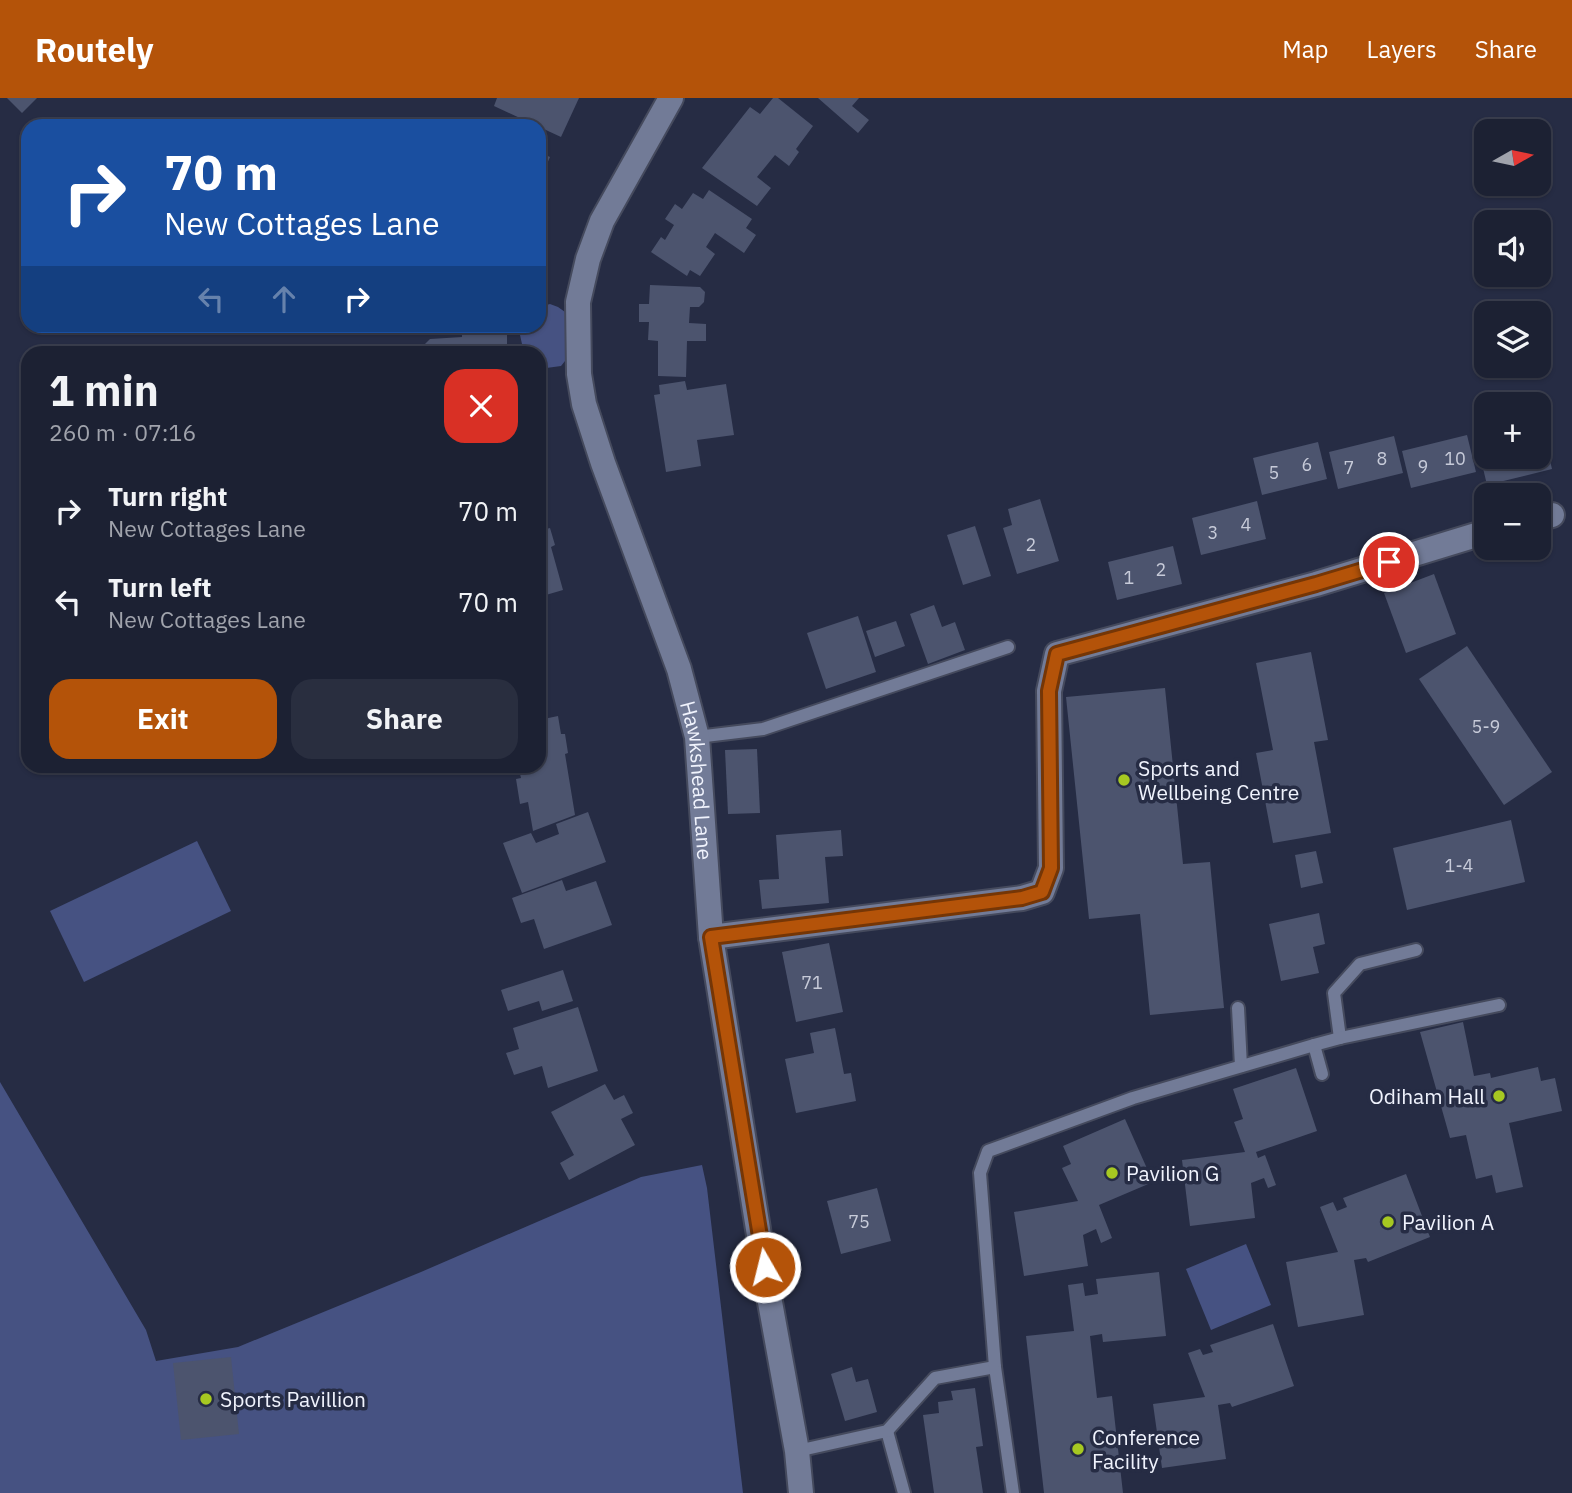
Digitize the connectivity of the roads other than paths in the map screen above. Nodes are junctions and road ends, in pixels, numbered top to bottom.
1 (671, 98) edge
2 (1474, 536) edge
3 (1008, 647) dead end
4 (697, 737) junction
5 (711, 937) junction
6 (1416, 950) dead end
7 (1500, 1005) dead end
8 (1238, 1008) dead end
9 (1340, 1038) junction
10 (1314, 1045) junction
11 (1241, 1066) junction
12 (1322, 1073) dead end
13 (995, 1367) junction
14 (887, 1431) junction
15 (797, 1451) junction
16 (801, 1493) edge
17 (904, 1493) edge
18 (1013, 1493) edge

1 - 4 street, Hawkshead Lane
2 - 5 street
3 - 4 lane
4 - 5 street, Hawkshead Lane
5 - 15 street, Hawkshead Lane
6 - 9 lane
7 - 9 lane
8 - 11 lane
9 - 10 lane
10 - 11 lane
10 - 12 lane
11 - 13 lane
13 - 14 lane
13 - 18 lane
14 - 15 lane
14 - 17 lane
15 - 16 street, Hawkshead Lane

